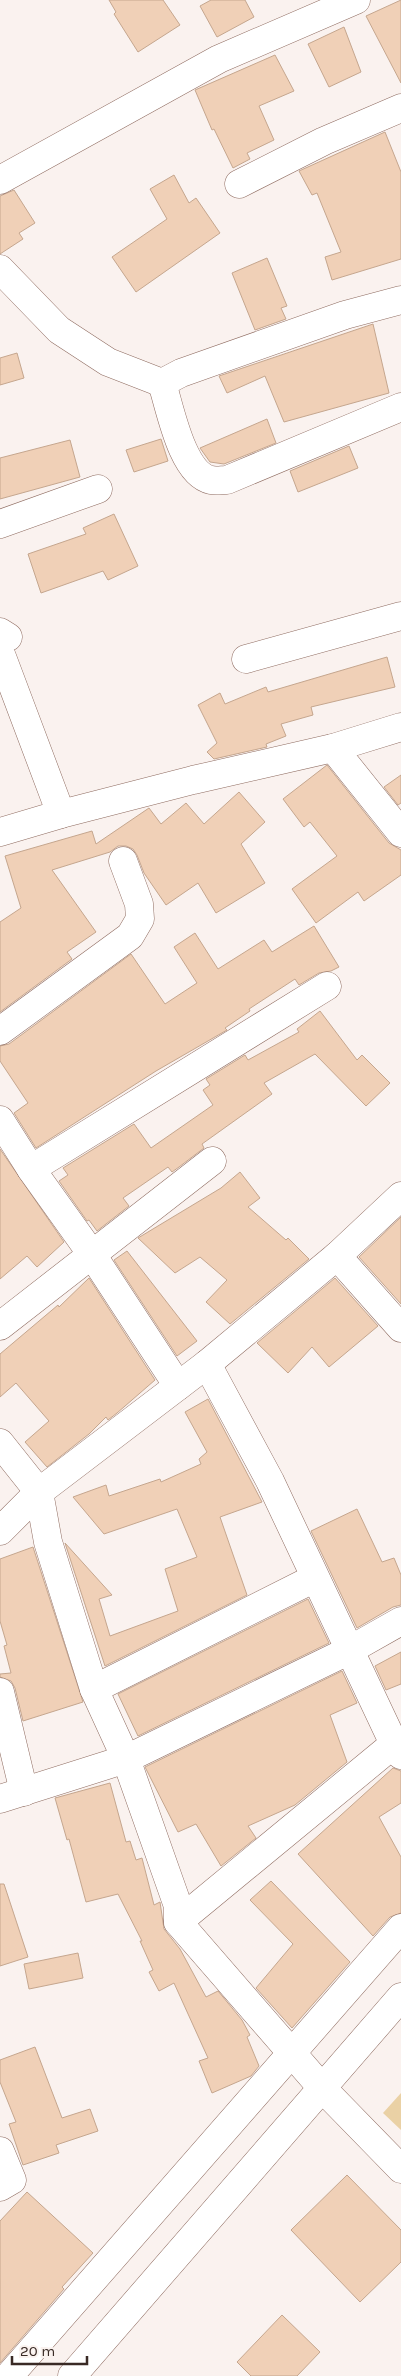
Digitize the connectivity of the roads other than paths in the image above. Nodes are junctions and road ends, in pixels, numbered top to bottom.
1 (356, 0) edge
2 (401, 108) edge
3 (0, 180) edge
4 (239, 184) dead end
5 (0, 269) edge
6 (401, 300) edge
7 (162, 383) junction
8 (401, 407) edge
9 (98, 489) dead end
10 (0, 524) edge
11 (401, 616) edge
12 (3, 642) edge
13 (246, 659) dead end
14 (401, 727) edge
15 (333, 748) junction
16 (61, 814) junction
17 (0, 832) edge
18 (401, 833) edge
19 (122, 861) dead end
20 (327, 986) dead end
21 (0, 1031) edge
22 (0, 1120) edge
23 (212, 1162) dead end
24 (31, 1170) junction
25 (401, 1196) edge
26 (91, 1253) junction
27 (337, 1256) junction
28 (0, 1326) edge
29 (401, 1328) edge
30 (207, 1364) junction
31 (178, 1386) junction
32 (0, 1443) edge
33 (39, 1492) junction
34 (0, 1530) edge
35 (315, 1578) junction
36 (401, 1621) edge
37 (348, 1651) junction
38 (94, 1689) junction
39 (0, 1692) edge
40 (397, 1749) edge
41 (126, 1760) junction
42 (12, 1795) edge
43 (178, 1922) junction
44 (401, 1928) edge
45 (401, 1997) edge
46 (292, 2052) junction
47 (322, 2089) junction
48 (0, 2151) edge
49 (401, 2169) edge
50 (0, 2187) edge
51 (9, 2376) edge
52 (72, 2376) edge

1 - 3 street
2 - 4 street
5 - 7 street
6 - 7 street
7 - 8 street
9 - 10 street
11 - 13 street
12 - 16 street
14 - 15 street
15 - 16 street
15 - 18 street
16 - 17 street
19 - 21 street
20 - 24 street
22 - 24 street
23 - 26 street
24 - 26 street
25 - 27 street
26 - 28 street
26 - 31 street
27 - 29 street
27 - 30 street
30 - 31 street
30 - 35 street
31 - 33 street
32 - 33 street
33 - 34 street
33 - 38 street
35 - 37 street
35 - 38 street
36 - 37 street
37 - 40 street
37 - 41 street
38 - 41 street
39 - 42 street
40 - 43 street
41 - 42 street
41 - 43 street
43 - 46 street
44 - 46 street
45 - 47 street
46 - 47 street
46 - 51 street
47 - 49 street
47 - 52 street
48 - 50 street

